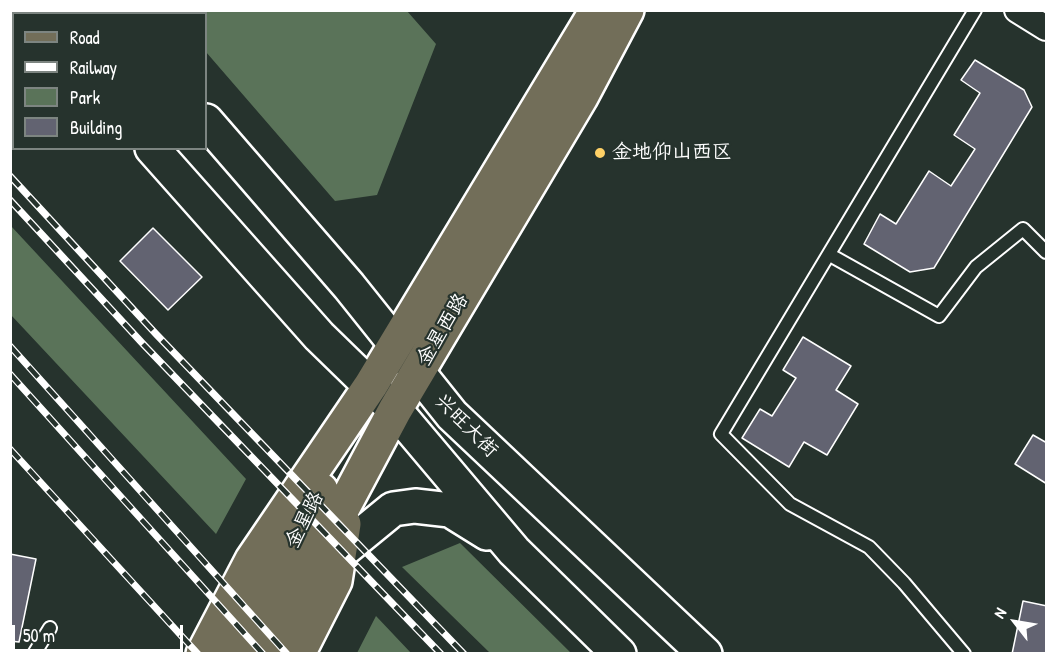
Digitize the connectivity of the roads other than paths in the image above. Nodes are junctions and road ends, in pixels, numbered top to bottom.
1 (597, 10) edge
2 (627, 10) edge
3 (975, 10) edge
4 (1017, 10) edge
5 (1047, 28) edge
6 (207, 122) edge
7 (154, 150) edge
8 (1047, 252) edge
9 (830, 255) junction
10 (395, 345) junction
11 (417, 374) junction
12 (371, 385) junction
13 (395, 410) junction
14 (350, 494) junction
15 (514, 551) junction
16 (338, 554) junction
17 (281, 622) junction
18 (50, 628) dead end
19 (34, 654) edge
20 (203, 654) edge
21 (237, 654) edge
22 (265, 654) edge
23 (298, 654) edge
24 (619, 654) edge
25 (705, 654) edge
26 (964, 654) edge

1 - 10 main road, 金星西路
2 - 11 main road, 金星西路
3 - 9 lane
4 - 5 street
6 - 10 main road, 兴旺大街
7 - 12 main road, 兴旺大街
8 - 9 lane
9 - 26 lane
10 - 11 main road, 兴旺大街
10 - 12 main road, 金星西路
11 - 13 main road, 金星西路
11 - 25 main road, 兴旺大街
12 - 13 main road, 兴旺大街
12 - 20 main road
12 - 21 main road, 金星路
13 - 14 main road, 金星西路
13 - 15 main road, 兴旺大街
14 - 16 main road
14 - 17 main road, 金星西路
15 - 16 main road
15 - 24 main road, 兴旺大街
16 - 17 main road
16 - 23 main road
17 - 22 main road, 金星西路
18 - 19 lane

